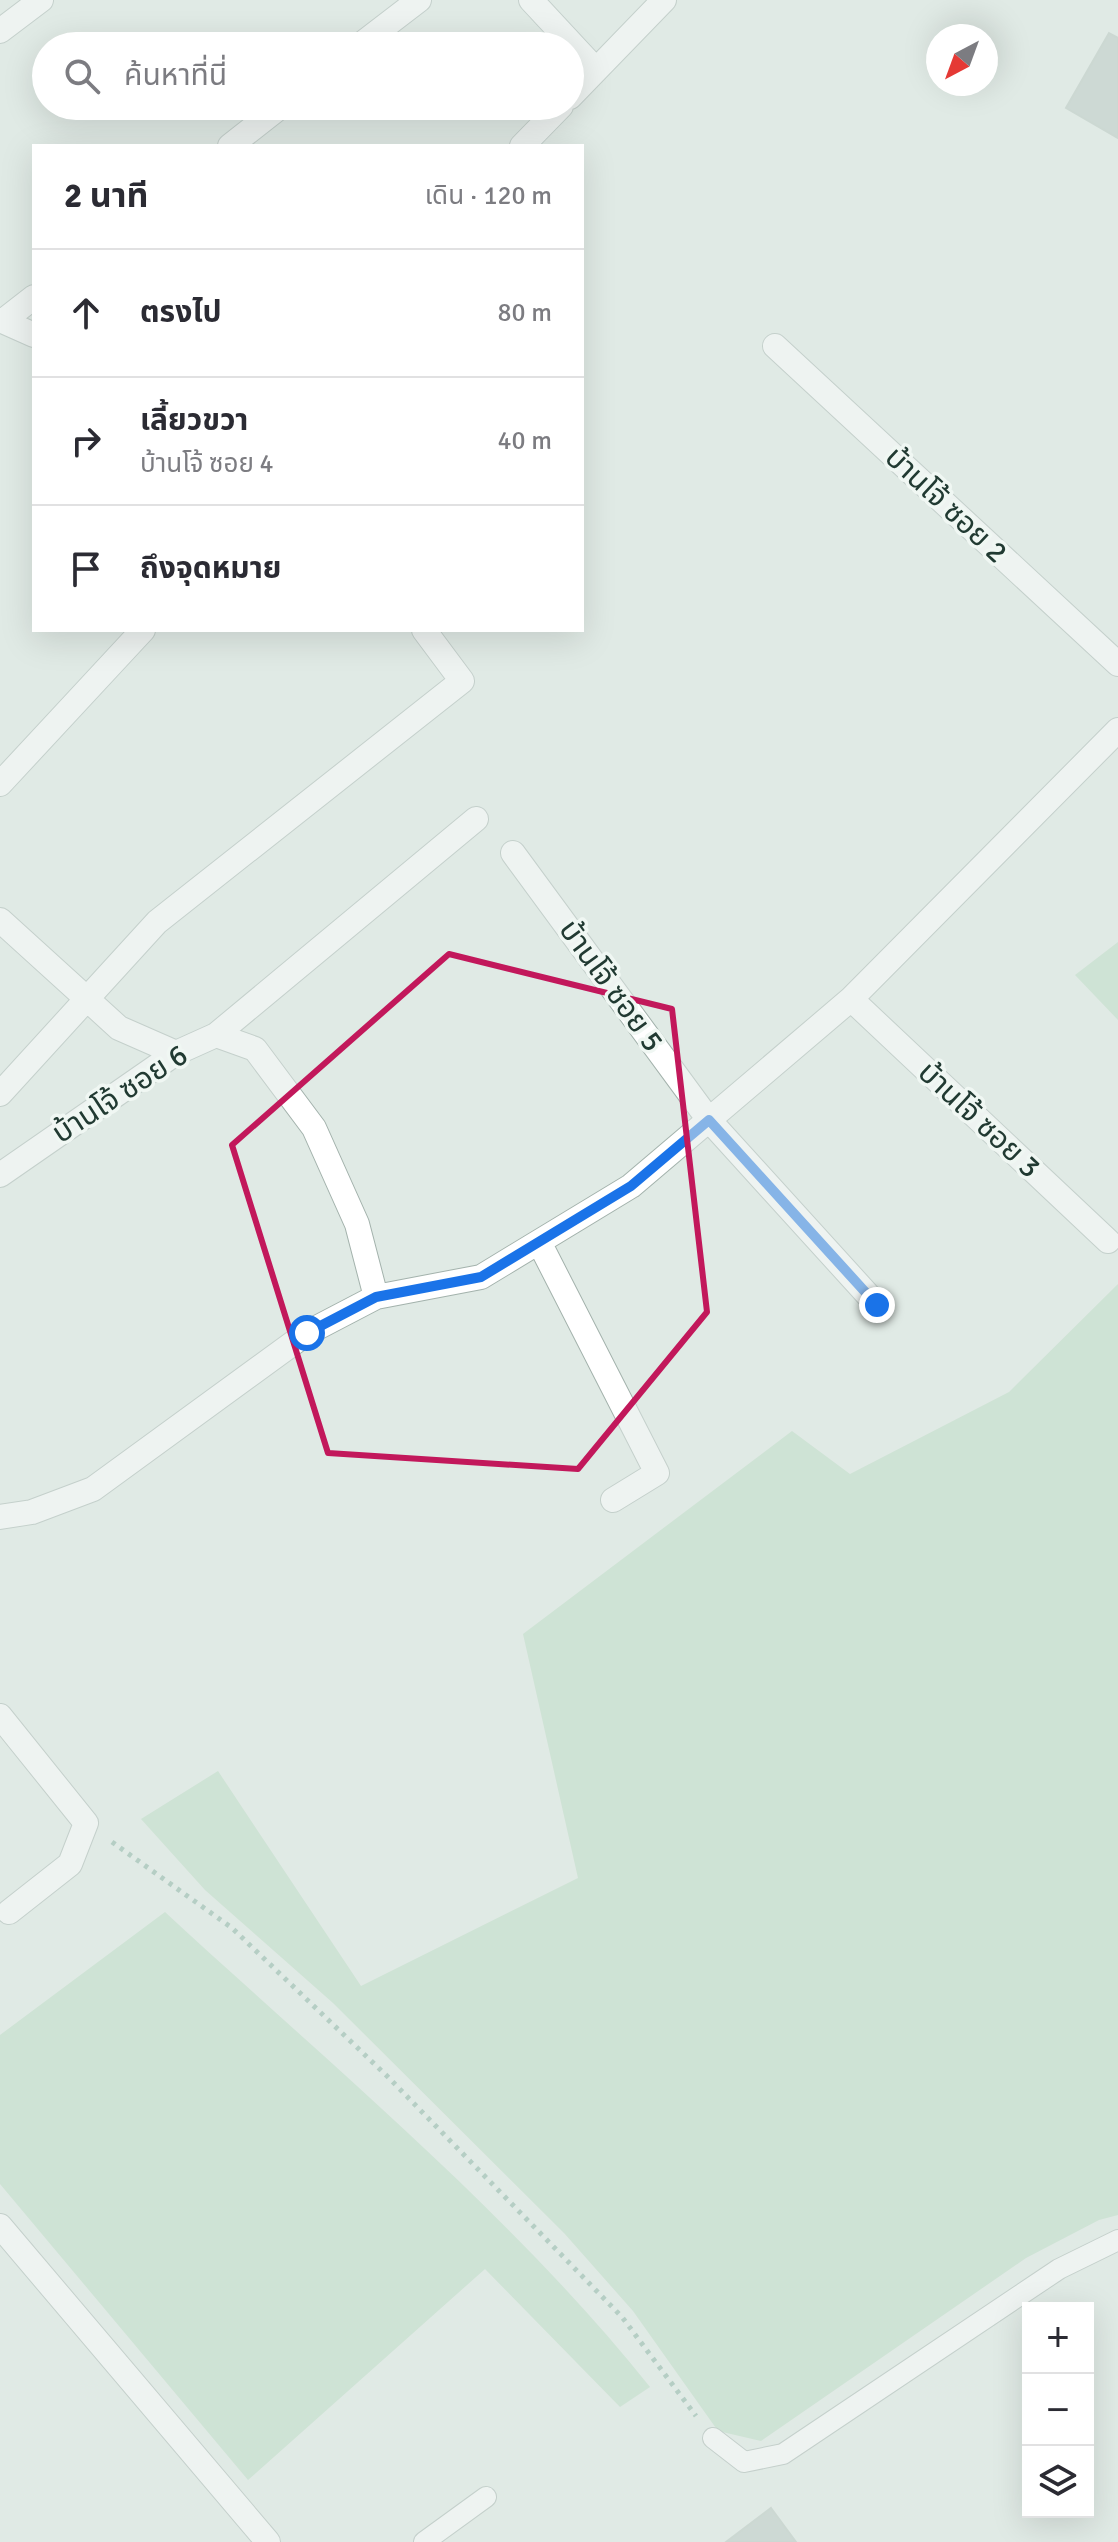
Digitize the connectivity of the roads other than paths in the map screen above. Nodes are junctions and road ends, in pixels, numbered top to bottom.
1 (41, 0) edge
2 (419, 0) edge
3 (531, 0) edge
4 (664, 0) edge
5 (0, 31) edge
6 (377, 32) edge
7 (561, 32) edge
8 (584, 57) edge
9 (596, 70) junction
10 (584, 82) edge
11 (263, 120) edge
12 (547, 120) edge
13 (233, 144) edge
14 (524, 144) edge
15 (32, 298) edge
16 (1, 321) edge
17 (32, 334) edge
18 (775, 346) dead end
19 (141, 632) edge
20 (425, 632) edge
21 (1118, 664) edge
22 (1118, 730) edge
23 (0, 784) edge
24 (476, 819) dead end
25 (513, 853) dead end
26 (0, 920) edge
27 (851, 999) junction
28 (88, 1001) junction
29 (216, 1035) junction
30 (176, 1053) junction
31 (0, 1094) edge
32 (709, 1120) junction
33 (0, 1175) edge
34 (1108, 1241) dead end
35 (539, 1242) junction
36 (376, 1297) junction
37 (877, 1305) dead end
38 (613, 1500) dead end
39 (0, 1517) edge
40 (0, 1716) edge
41 (9, 1912) dead end
42 (0, 2226) edge
43 (1118, 2240) edge
44 (713, 2438) road end
45 (486, 2497) dead end
46 (268, 2542) edge
47 (424, 2542) edge

1 - 5 street
2 - 6 street
3 - 7 street
4 - 9 street
8 - 9 street
9 - 10 street
11 - 13 street
12 - 14 street
15 - 16 street
16 - 17 street
18 - 21 street, บ้านโจ้ ซอย 2
19 - 23 street
20 - 28 street
22 - 27 street
24 - 29 street
25 - 32 street, บ้านโจ้ ซอย 5
26 - 28 street
27 - 32 street
27 - 34 street, บ้านโจ้ ซอย 3
28 - 30 street
28 - 31 street
29 - 30 street, บ้านโจ้ ซอย 6
29 - 36 street, บ้านโจ้ ซอย 6
30 - 33 street, บ้านโจ้ ซอย 6
32 - 35 street
32 - 37 street, บ้านโจ้ ซอย 5
35 - 36 street
35 - 38 street
36 - 39 street
40 - 41 street
42 - 46 street
43 - 44 lane
45 - 47 lane

